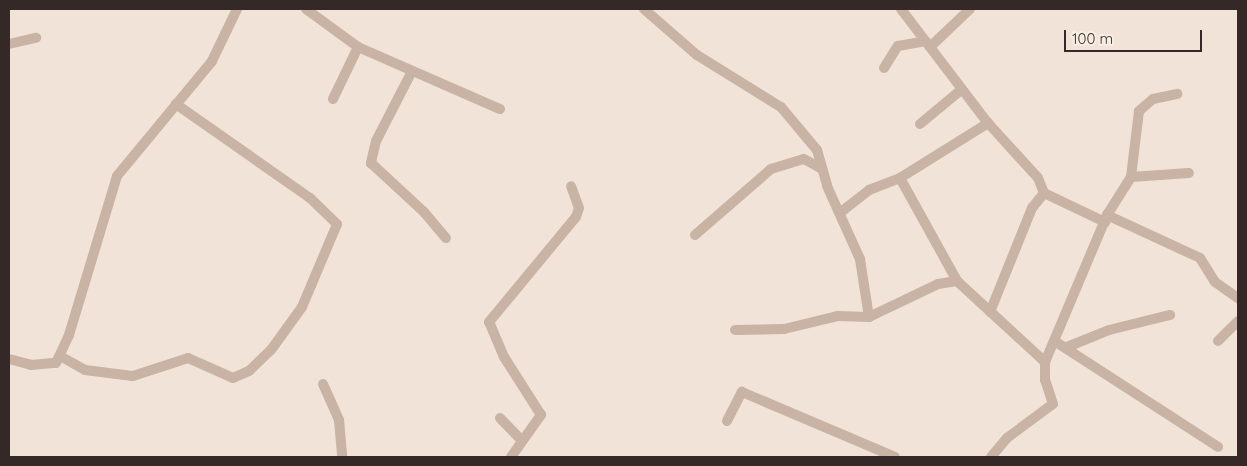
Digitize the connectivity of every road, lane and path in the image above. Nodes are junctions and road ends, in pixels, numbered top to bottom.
1 (237, 9) edge
2 (306, 9) edge
3 (644, 9) edge
4 (901, 9) edge
5 (970, 9) edge
6 (36, 38) dead end
7 (9, 44) edge
8 (928, 44) junction
9 (358, 47) junction
10 (884, 68) dead end
11 (411, 73) junction
12 (961, 90) junction
13 (1177, 94) dead end
14 (333, 99) dead end
15 (176, 104) junction
16 (500, 109) dead end
17 (988, 123) junction
18 (920, 124) dead end
19 (822, 169) junction
20 (1189, 173) dead end
21 (1131, 177) junction
22 (900, 178) junction
23 (571, 186) dead end
24 (1044, 193) junction
25 (840, 212) junction
26 (1106, 218) junction
27 (695, 236) dead end
28 (446, 238) dead end
29 (956, 281) junction
30 (1238, 298) edge
31 (990, 312) junction
32 (1170, 315) dead end
33 (869, 318) junction
34 (1238, 321) edge
35 (735, 330) dead end
36 (1218, 341) dead end
37 (1056, 342) junction
38 (1067, 347) junction
39 (60, 356) junction
40 (9, 359) edge
41 (1044, 362) junction
42 (323, 384) dead end
43 (500, 418) dead end
44 (727, 421) dead end
45 (522, 442) junction
46 (1218, 447) dead end
47 (342, 457) edge
48 (511, 457) edge
49 (895, 457) edge
50 (991, 457) edge

1 - 15 street
2 - 9 street
3 - 19 street
4 - 8 street
5 - 8 street
6 - 7 street
8 - 10 street
8 - 12 street
9 - 11 street
9 - 14 street
11 - 16 street
11 - 28 street
12 - 17 street
12 - 18 street
13 - 21 street
15 - 39 street
15 - 39 street
17 - 22 street
17 - 24 street
19 - 25 street
19 - 27 street
20 - 21 street
21 - 26 street
22 - 25 street
22 - 29 street
23 - 45 street
24 - 26 street
24 - 31 street
25 - 33 street
26 - 30 street
26 - 37 street
29 - 31 street
29 - 33 street
31 - 41 street
32 - 38 street
33 - 35 street
34 - 36 street
37 - 38 street
37 - 41 street
38 - 46 street
39 - 40 street
41 - 50 street
42 - 47 street
43 - 45 street
44 - 49 street
45 - 48 street

